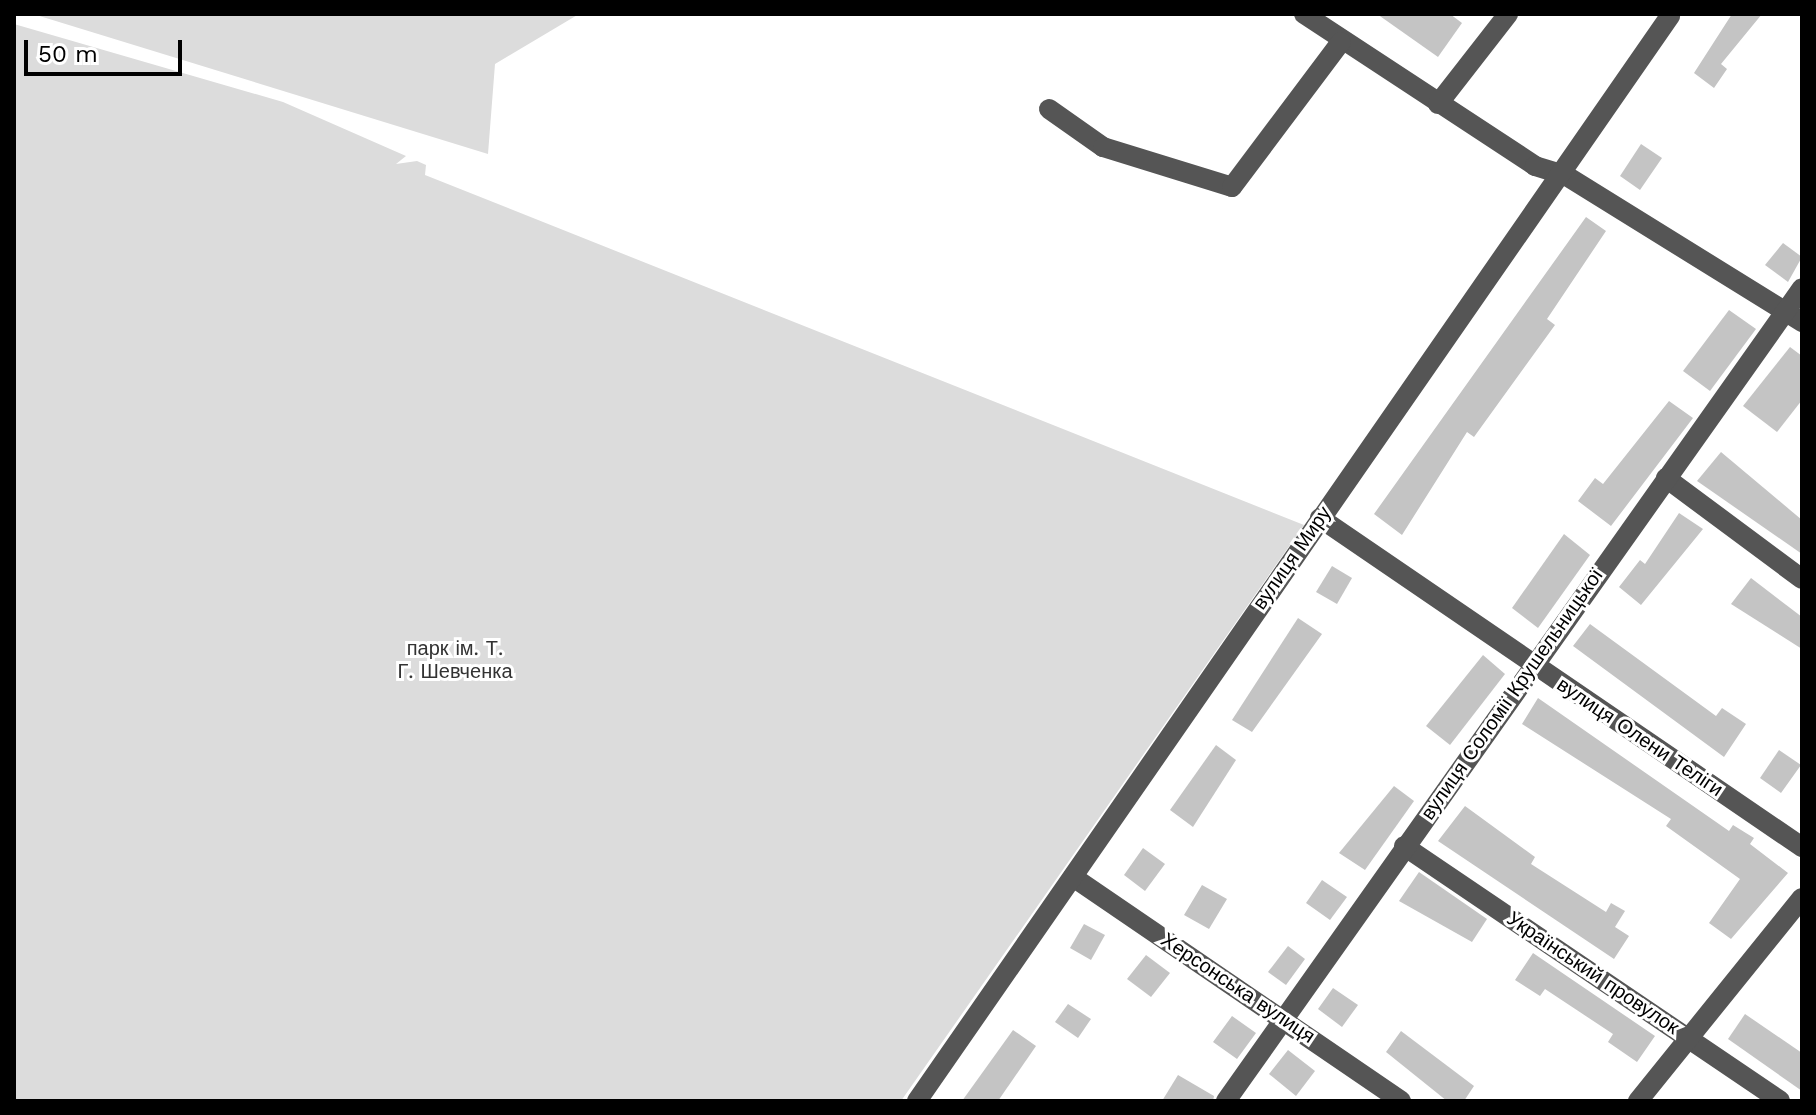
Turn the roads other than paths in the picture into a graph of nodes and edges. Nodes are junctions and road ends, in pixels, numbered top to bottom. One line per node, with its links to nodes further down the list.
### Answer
1 (1304, 14): 4 (street)
2 (1508, 14): 5 (street)
3 (1670, 16): 7 (street, вулиця Миру)
4 (1341, 42): 5 (street); 6 (street)
5 (1438, 104): 7 (street)
6 (1049, 109)
7 (1565, 175): 9 (street); 11 (street, вулиця Миру)
8 (1802, 288): 9 (street, вулиця Соломії Крушельницької)
9 (1794, 316): 10 (street, вулиця Соломії Крушельницької)
10 (1666, 478): 12 (street); 13 (street, вулиця Соломії Крушельницької)
11 (1320, 518): 13 (street, вулиця Олени Теліги); 16 (street, вулиця Миру)
12 (1802, 579)
13 (1533, 663): 14 (street, вулиця Соломії Крушельницької); 15 (street, вулиця Олени Теліги)
14 (1404, 846): 18 (street, вулиця Соломії Крушельницької); 19 (street, Український провулок)
15 (1802, 847)
16 (1073, 877): 18 (street, Херсонська вулиця); 20 (street, вулиця Миру)
17 (1802, 898): 19 (street)
18 (1283, 1018): 21 (street, вулиця Соломії Крушельницької); 22 (street, Херсонська вулиця)
19 (1690, 1038): 23 (street); 24 (street, Український провулок)
20 (917, 1101)
21 (1226, 1101)
22 (1401, 1101)
23 (1638, 1101)
24 (1780, 1101)

